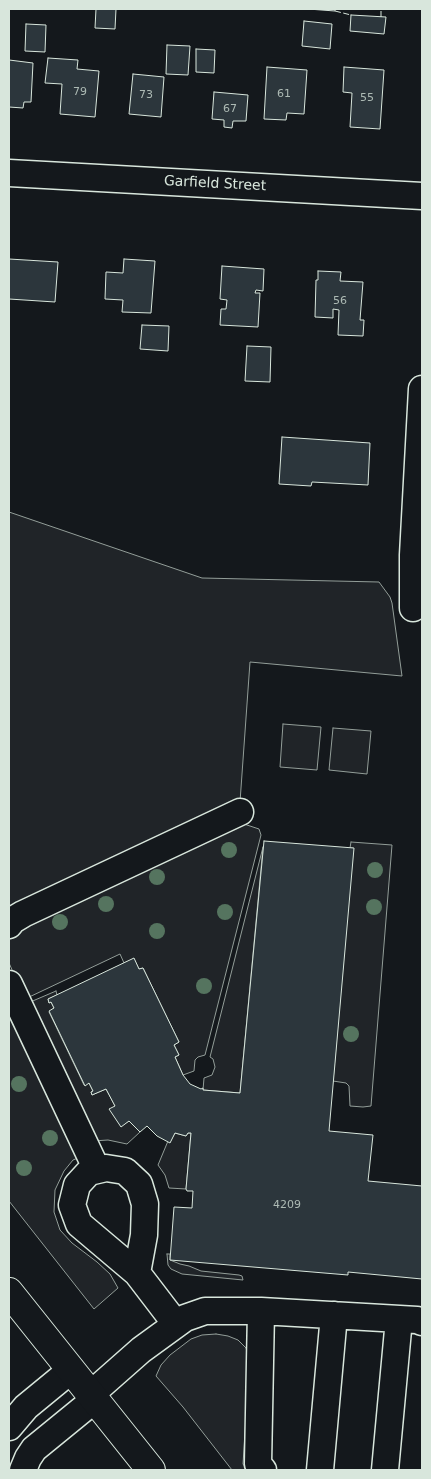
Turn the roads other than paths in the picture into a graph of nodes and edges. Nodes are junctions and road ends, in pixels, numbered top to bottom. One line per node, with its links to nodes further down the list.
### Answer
1 (9, 173): 2 (street, Garfield Street)
2 (422, 196)
3 (422, 389): 4 (street)
4 (418, 556): 5 (street)
5 (413, 608)
6 (240, 812): 7 (street)
7 (9, 925)
8 (9, 984): 9 (street)
9 (97, 1170): 10 (street); 10 (street)
10 (137, 1273): 15 (street)
11 (9, 1292): 16 (main road)
12 (260, 1311): 13 (street); 15 (street); 21 (street)
13 (334, 1315): 14 (street); 22 (street)
14 (410, 1321): 23 (street)
15 (176, 1324): 17 (street)
16 (71, 1370): 17 (main road); 18 (street)
17 (92, 1397): 19 (street); 20 (main road)
18 (9, 1427)
19 (23, 1470)
20 (151, 1470)
21 (263, 1470)
22 (320, 1470)
23 (385, 1470)

